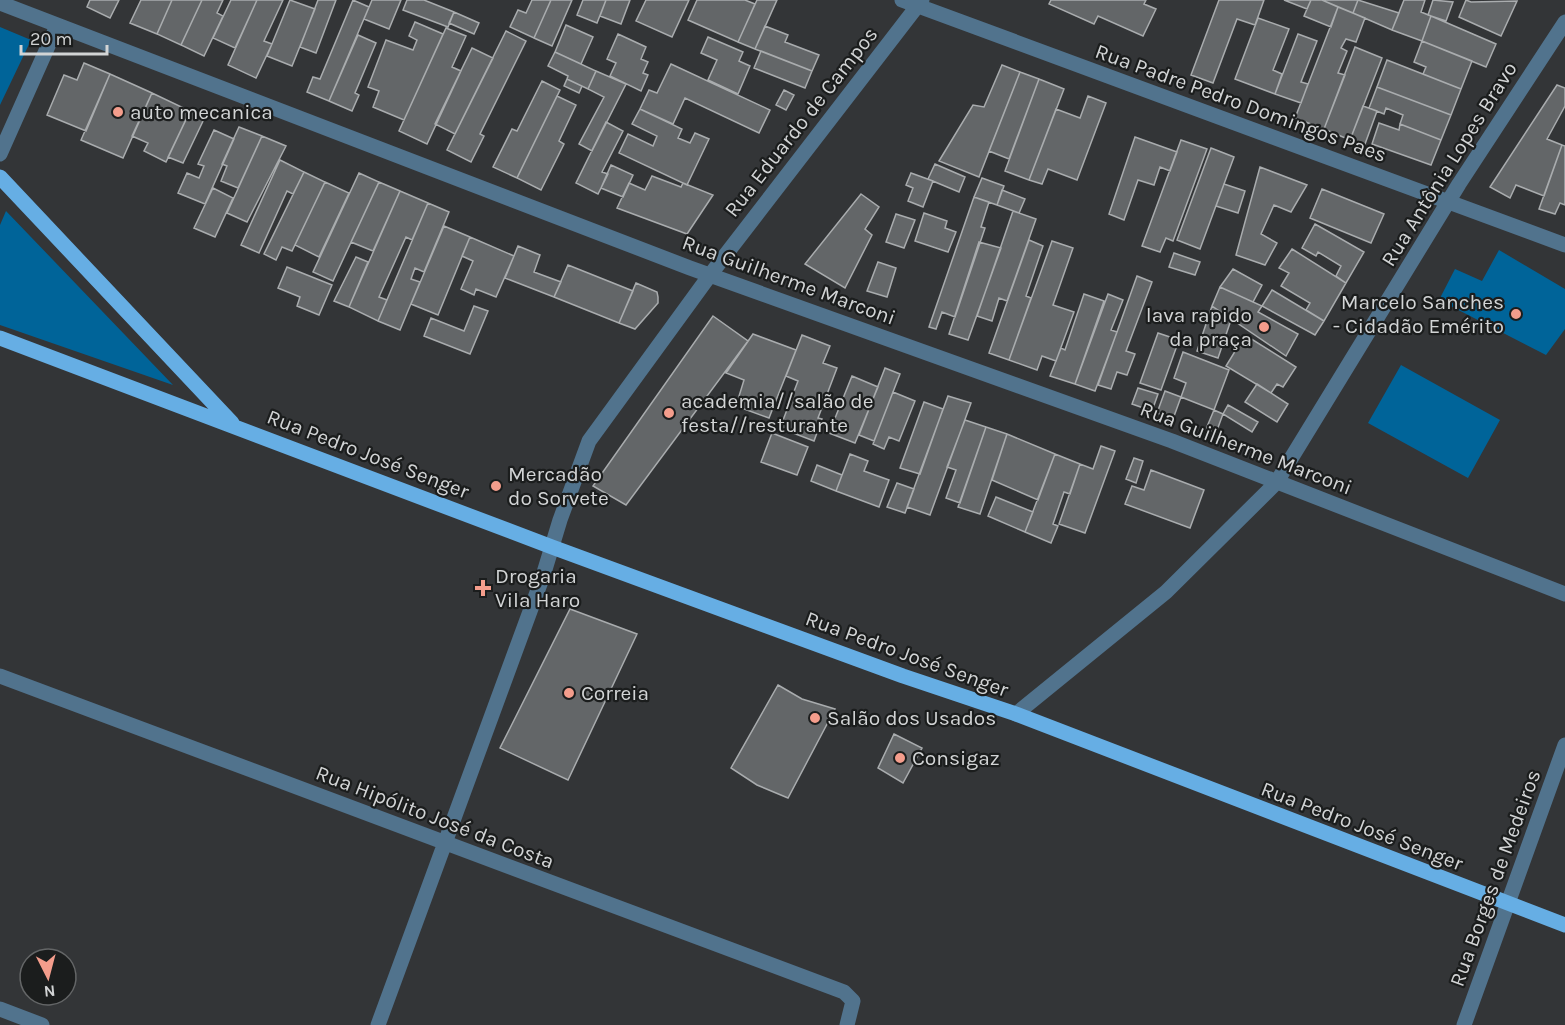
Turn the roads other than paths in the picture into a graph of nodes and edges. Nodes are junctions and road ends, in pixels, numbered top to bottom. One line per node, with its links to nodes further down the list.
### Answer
1 (902, 0): 3 (street, Rua Padre Pedro Domingos Paes)
2 (0, 3): 5 (street, Rua Guilherme Marconi)
3 (920, 3): 8 (street, Rua Padre Pedro Domingos Paes); 10 (street, Rua Eduardo de Campos)
4 (1565, 22): 8 (street, Rua Antônia Lopes Bravo)
5 (57, 26): 6 (street); 10 (street, Rua Guilherme Marconi)
6 (0, 154)
7 (0, 177): 12 (main road, Rua Pedro José Senger)
8 (1448, 202): 9 (street, Rua Padre Pedro Domingos Paes); 13 (street, Rua Antônia Lopes Bravo)
9 (1565, 245)
10 (710, 275): 13 (street, Rua Guilherme Marconi); 14 (street, Rua Eduardo de Campos)
11 (0, 338): 12 (main road, Rua Pedro José Senger)
12 (234, 425): 14 (main road, Rua Pedro José Senger)
13 (1276, 483): 15 (street, Rua Guilherme Marconi); 17 (street, Rua Antônia Lopes Bravo)
14 (552, 547): 17 (main road, Rua Pedro José Senger); 19 (street, Rua Eduardo de Campos)
15 (1565, 594)
16 (0, 676): 19 (street, Rua Hipólito José da Costa)
17 (1016, 714): 20 (main road, Rua Pedro José Senger)
18 (1565, 745): 20 (street, Rua Borges de Medeiros)
19 (446, 844): 24 (street, Rua Eduardo de Campos); 25 (street, Rua Hipólito José da Costa)
20 (1509, 905): 21 (main road, Rua Pedro José Senger); 26 (street, Rua Borges de Medeiros)
21 (1565, 925)
22 (0, 1009): 23 (street)
23 (42, 1025)
24 (378, 1025)
25 (847, 1025)
26 (1464, 1025)

